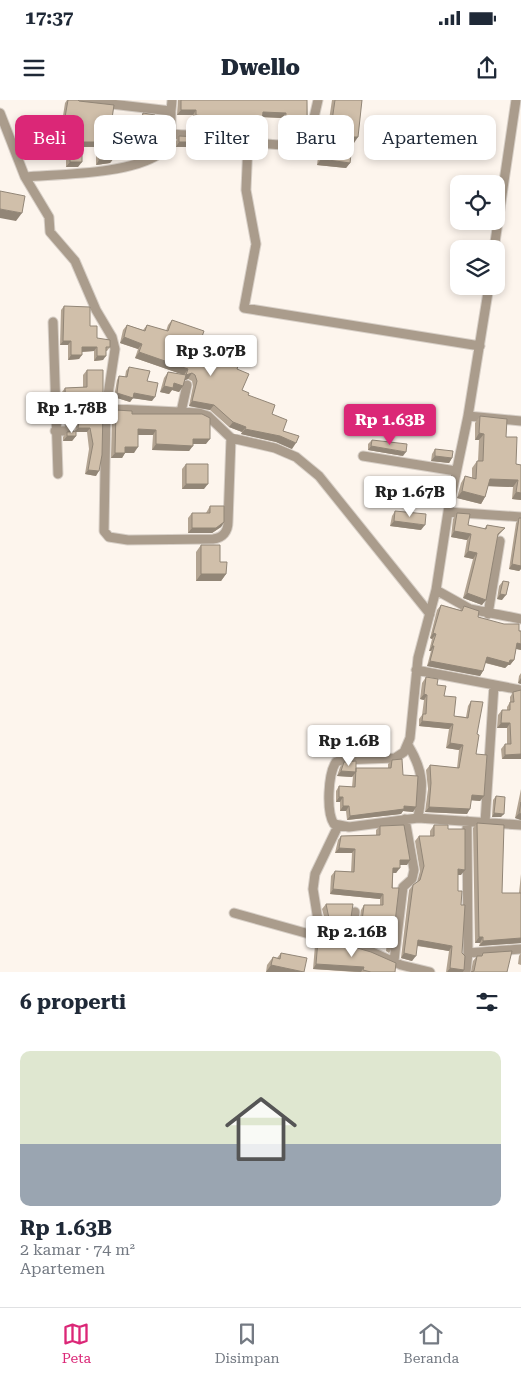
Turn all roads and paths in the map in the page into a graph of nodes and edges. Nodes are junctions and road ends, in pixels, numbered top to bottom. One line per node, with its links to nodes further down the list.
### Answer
1 (77, 100): 5 (street)
2 (172, 100): 6 (street)
3 (318, 100): 9 (street)
4 (516, 100): 13 (street)
5 (93, 101): 6 (street)
6 (171, 111): 8 (street)
7 (0, 113): 12 (street)
8 (171, 115)
9 (268, 144)
10 (145, 160): 12 (street)
11 (247, 160): 16 (street)
12 (25, 177): 18 (street)
13 (495, 240)
14 (488, 295): 16 (street)
15 (53, 322): 22 (street)
16 (480, 346): 20 (street)
17 (187, 386): 19 (street)
18 (106, 408): 19 (street); 22 (street); 23 (street)
19 (181, 412): 23 (street)
20 (468, 416): 21 (street); 25 (street)
21 (521, 421)
22 (55, 431): 26 (street)
23 (231, 438): 31 (street)
24 (363, 456): 25 (street)
25 (456, 471): 27 (street)
26 (58, 474)
27 (448, 512): 28 (street); 30 (street)
28 (521, 517)
29 (500, 541): 32 (street)
30 (436, 591): 31 (street); 32 (street)
31 (431, 610): 34 (street)
32 (488, 614): 33 (street)
33 (521, 619)
34 (416, 670): 35 (street); 37 (street)
35 (494, 685): 36 (street); 41 (street)
36 (521, 690)
37 (408, 745): 38 (street); 43 (street)
38 (418, 818): 39 (street); 40 (street)
39 (405, 819): 43 (street); 50 (street)
40 (467, 821): 41 (street); 49 (street)
41 (485, 823): 42 (street)
42 (521, 825)
43 (338, 826): 46 (street)
44 (355, 912): 47 (street)
45 (234, 913): 46 (street)
46 (321, 939): 47 (street)
47 (350, 946): 50 (street)
48 (521, 948): 49 (street)
49 (468, 953): 52 (street)
50 (394, 961): 51 (street)
51 (430, 972)
52 (466, 972)

